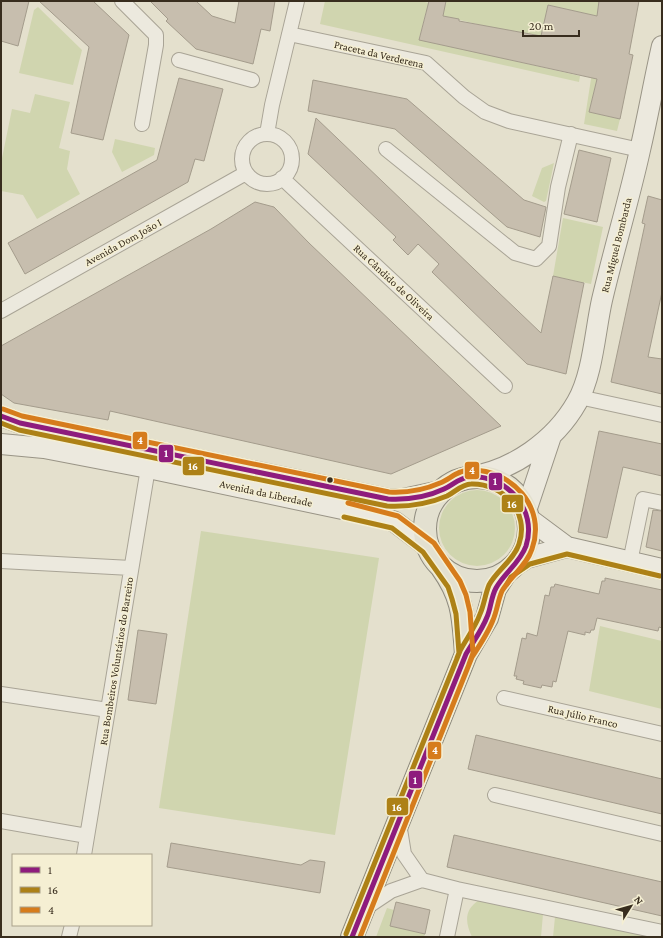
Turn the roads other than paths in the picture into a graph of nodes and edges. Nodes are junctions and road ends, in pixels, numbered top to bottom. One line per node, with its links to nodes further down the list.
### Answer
1 (122, 1): 8 (street)
2 (297, 1): 3 (street)
3 (289, 34): 9 (street); 10 (street, Praceta da Verderena)
4 (662, 46): 6 (main road, Rua Miguel Bombarda)
5 (179, 60): 7 (street)
6 (660, 66): 12 (main road, Rua Miguel Bombarda)
7 (252, 80)
8 (142, 124)
9 (267, 134): 13 (street); 14 (street)
10 (570, 134): 11 (street); 12 (street, Praceta da Verderena)
11 (386, 149)
12 (640, 150): 17 (main road, Rua Miguel Bombarda)
13 (246, 173): 14 (street); 15 (street, Avenida Dom João I)
14 (282, 178): 16 (street, Rua Cândido de Oliveira)
15 (1, 311)
16 (505, 386)
17 (579, 398): 18 (street); 20 (main road, Rua Miguel Bombarda)
18 (662, 415)
19 (1, 416): 24 (main road, Avenida da Liberdade)
20 (551, 436): 23 (main road, Rua Miguel Bombarda); 26 (main road, Rua Miguel Bombarda)
21 (1, 444): 22 (main road, Avenida da Liberdade)
22 (148, 468): 28 (main road, Avenida da Liberdade); 31 (street, Rua Bombeiros Voluntários do Barreiro)
23 (468, 477): 24 (main road); 26 (main road)
24 (440, 491): 28 (main road)
25 (662, 503): 30 (street)
26 (527, 514): 27 (main road); 32 (main road)
27 (566, 547): 30 (main road); 32 (main road)
28 (433, 554): 32 (main road); 34 (main road)
29 (1, 561): 31 (street)
30 (630, 562): 33 (main road)
31 (131, 568): 37 (street, Rua Bombeiros Voluntários do Barreiro)
32 (508, 570): 34 (main road)
33 (662, 570)
34 (466, 654): 40 (main road)
35 (1, 694): 37 (street)
36 (504, 698): 38 (street, Rua Júlio Franco)
37 (108, 710): 43 (street, Rua Bombeiros Voluntários do Barreiro)
38 (662, 734)
39 (495, 795): 42 (street)
40 (399, 820): 45 (street); 47 (main road)
41 (1, 821): 43 (street)
42 (662, 834)
43 (87, 836): 44 (street, Rua Bombeiros Voluntários do Barreiro)
44 (84, 854)
45 (422, 880): 46 (street); 47 (street)
46 (457, 889): 49 (street); 52 (street)
47 (362, 910): 51 (main road)
48 (72, 926): 50 (street)
49 (662, 932)
50 (70, 937)
51 (352, 937)
52 (447, 937)

